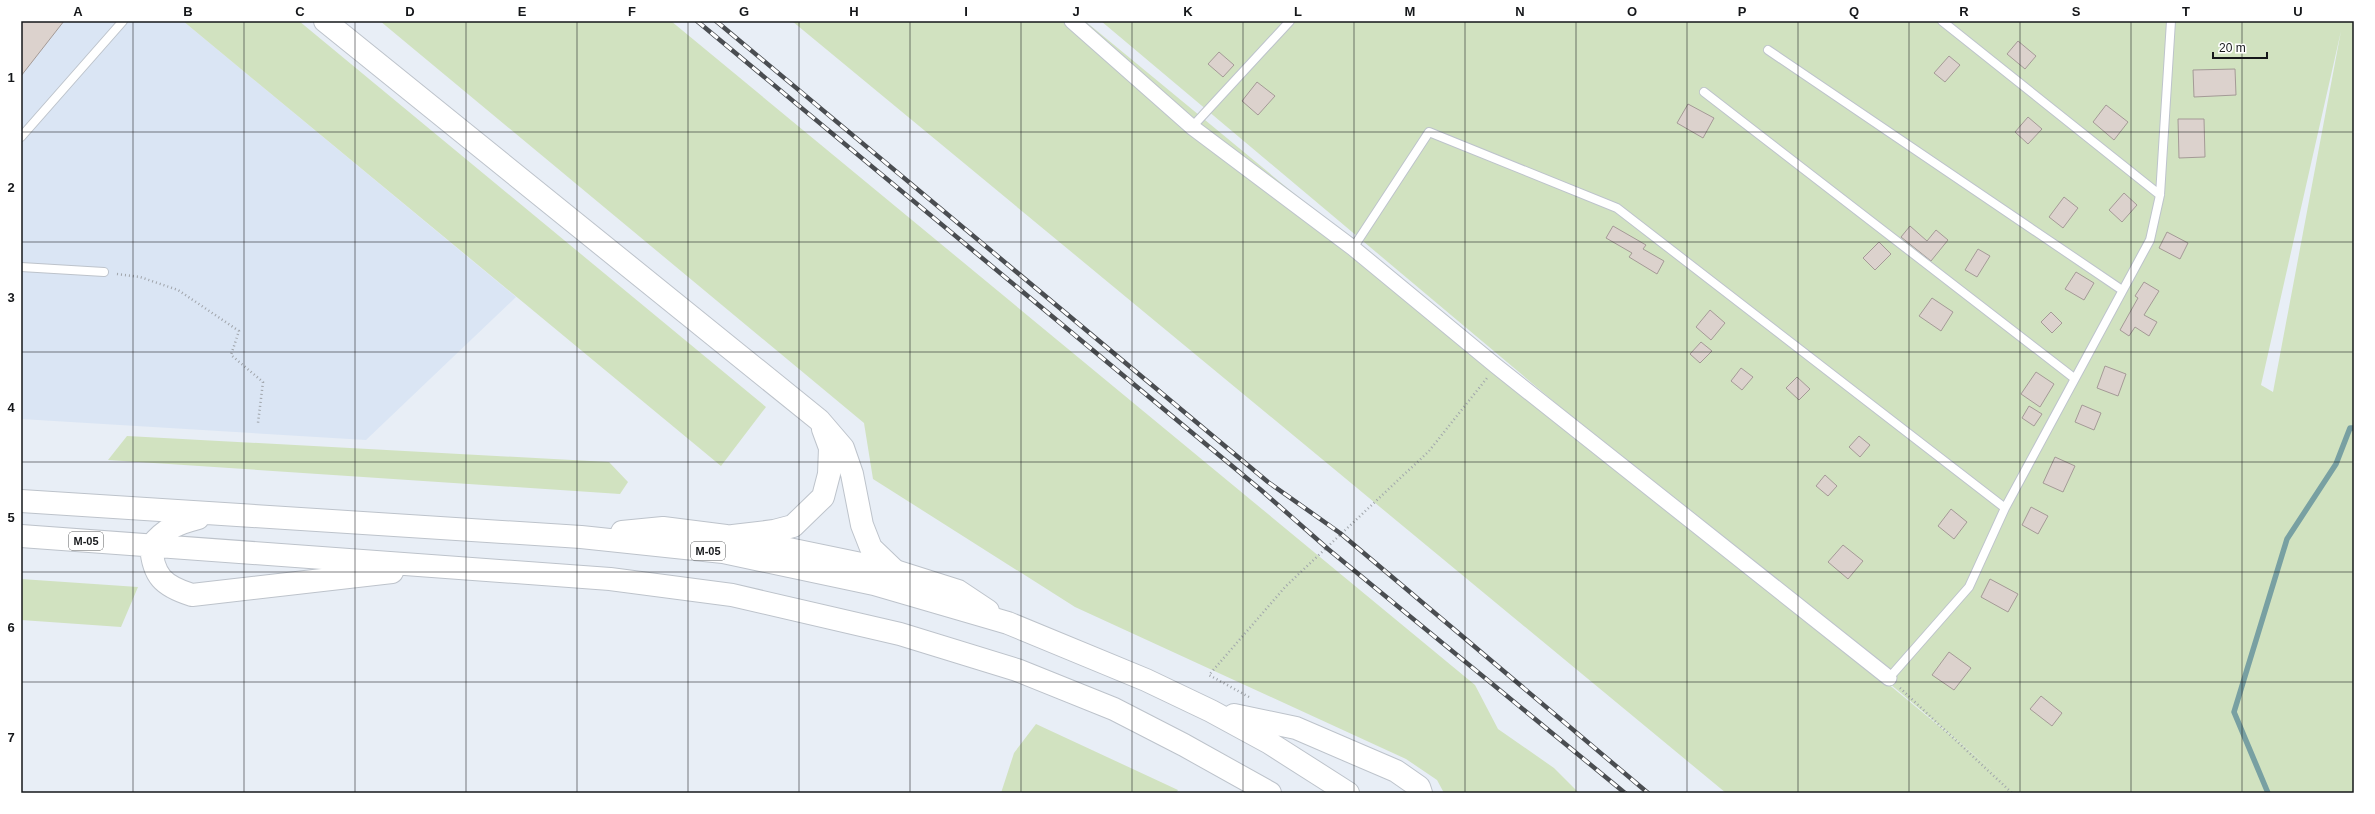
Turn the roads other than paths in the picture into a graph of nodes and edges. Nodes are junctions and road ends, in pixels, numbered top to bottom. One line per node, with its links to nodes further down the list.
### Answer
1 (123, 21): 10 (lane)
2 (324, 21): 17 (main road)
3 (1072, 21): 9 (street)
4 (1290, 21): 9 (lane)
5 (1942, 21): 11 (lane)
6 (2171, 21): 11 (lane)
7 (1768, 50): 15 (lane)
8 (1704, 92): 16 (lane)
9 (1192, 127): 12 (street)
10 (21, 137)
11 (2160, 195): 15 (lane)
12 (1354, 248): 21 (lane); 30 (street)
13 (21, 267): 14 (lane)
14 (104, 272)
15 (2122, 290): 16 (lane)
16 (2074, 378): 21 (lane)
17 (819, 420): 24 (main road); 28 (main road)
18 (21, 495): 20 (lane)
19 (21, 501): 20 (main road, М-05)
20 (84, 507): 22 (main road, М-05)
21 (2005, 508): 30 (lane)
22 (213, 514): 25 (main road, М-05); 26 (main road)
23 (21, 536): 26 (main road, М-05)
24 (726, 536): 25 (main road); 28 (main road)
25 (581, 537): 29 (main road, М-05)
26 (151, 546): 27 (main road, М-05); 27 (main road)
27 (441, 566): 32 (main road, М-05)
28 (894, 571): 29 (main road)
29 (1008, 623): 31 (main road, М-05)
30 (1890, 678)
31 (1211, 711): 33 (main road, М-05); 34 (main road)
32 (1270, 793)
33 (1348, 793)
34 (1421, 793)

